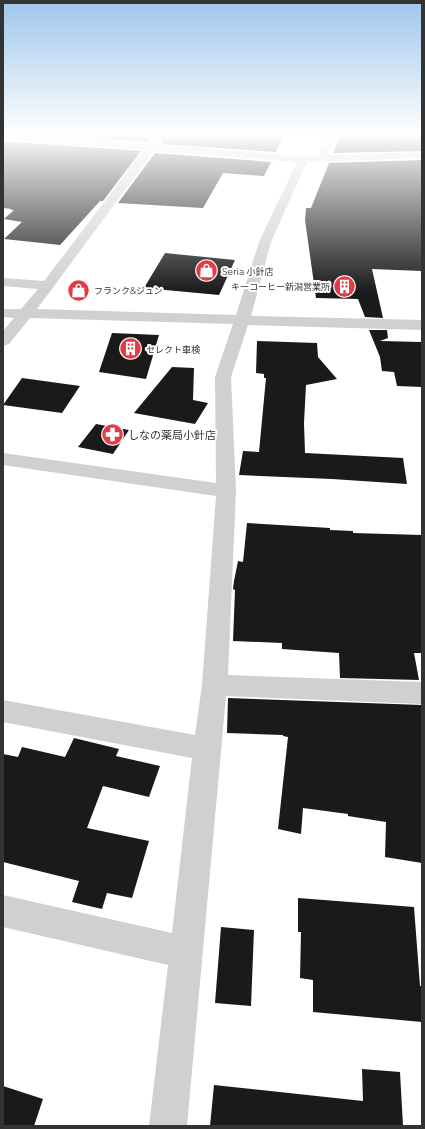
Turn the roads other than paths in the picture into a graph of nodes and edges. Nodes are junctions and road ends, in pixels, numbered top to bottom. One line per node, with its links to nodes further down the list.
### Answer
1 (122, 187): 4 (street)
2 (290, 187): 7 (street)
3 (3, 282): 4 (street)
4 (48, 286): 6 (street)
5 (3, 313): 6 (street)
6 (26, 314): 7 (street); 9 (street)
7 (242, 319): 8 (street); 11 (street)
8 (422, 325)
9 (3, 341)
10 (3, 459): 11 (street)
11 (226, 492): 12 (street)
12 (215, 685): 13 (street); 15 (street)
13 (422, 693)
14 (3, 711): 15 (street)
15 (206, 749): 17 (street)
16 (3, 911): 17 (street)
17 (186, 952): 18 (street)
18 (168, 1126)

